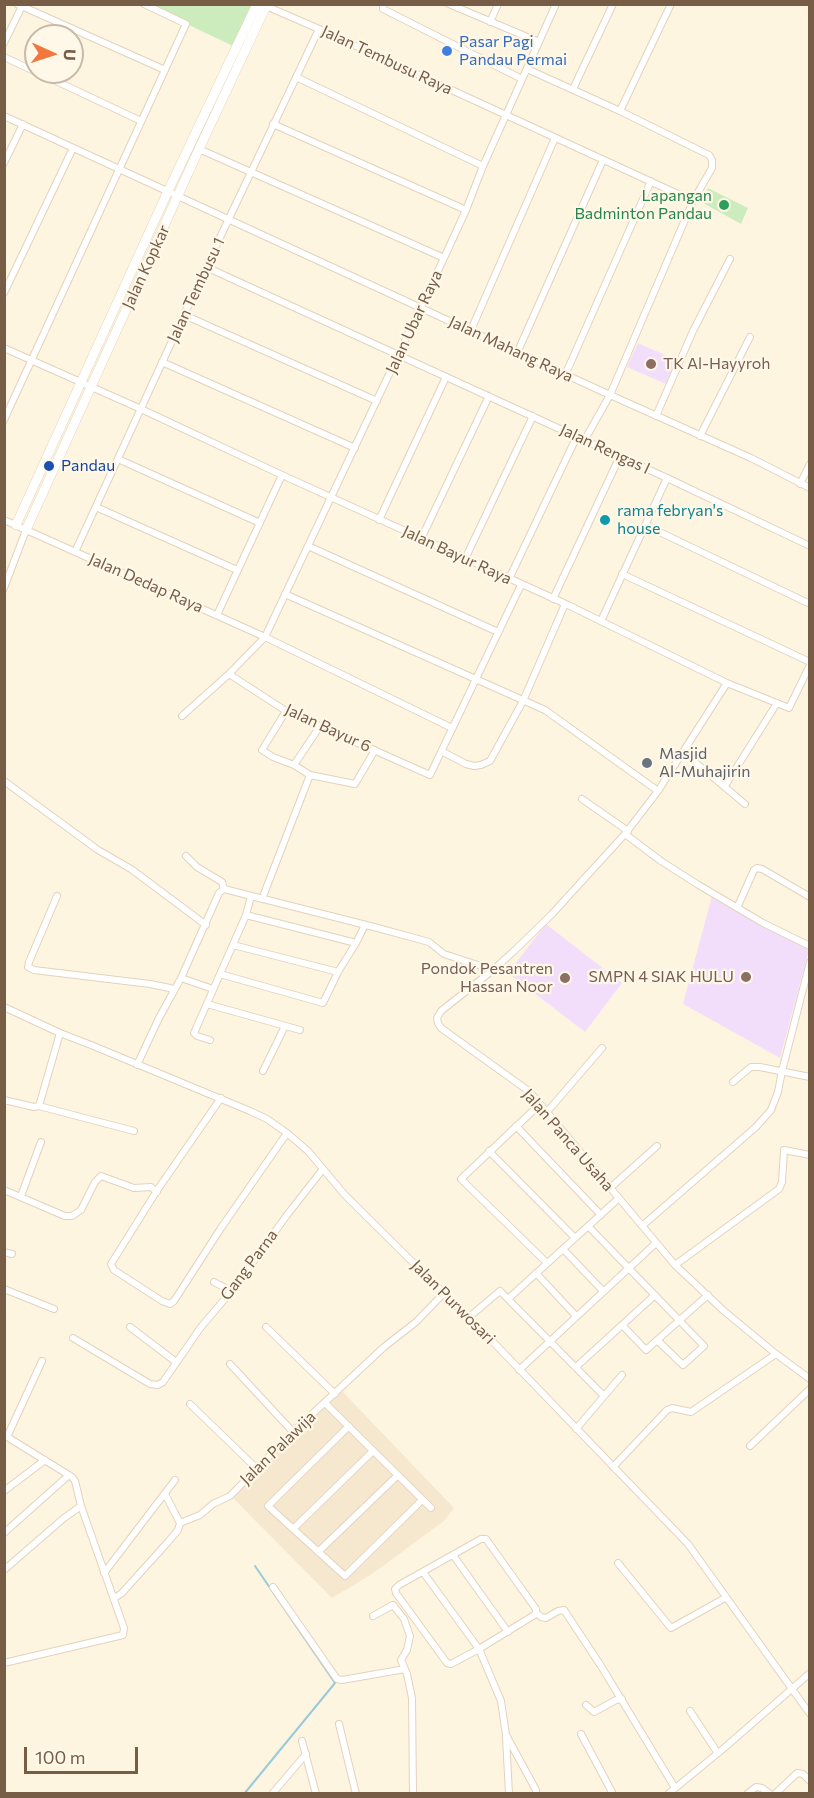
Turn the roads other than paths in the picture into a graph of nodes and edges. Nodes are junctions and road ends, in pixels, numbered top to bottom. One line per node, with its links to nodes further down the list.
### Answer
1 (144, 4): 17 (street)
2 (382, 4): 19 (street)
3 (448, 4): 10 (street)
4 (498, 4): 10 (street)
5 (556, 4): 12 (street, Jalan Ubar Raya)
6 (613, 4): 21 (street)
7 (671, 4): 22 (street)
8 (20, 5): 13 (street); 17 (street)
9 (263, 5): 11 (street, Jalan Tembusu Raya); 30 (street, Jalan Kopkar); 37 (street, Jalan Kopkar)
10 (490, 22): 12 (street)
11 (319, 29): 18 (street, Jalan Tembusu 1); 24 (street, Jalan Tembusu Raya)
12 (539, 42): 16 (street, Jalan Ubar Raya)
13 (4, 43)
14 (4, 57): 15 (street)
15 (24, 66)
16 (527, 69): 19 (street, Jalan Ubar Raya); 21 (street)
17 (165, 70): 25 (street)
18 (296, 77): 27 (street, Jalan Tembusu 1); 33 (street)
19 (522, 80): 24 (street, Jalan Ubar Raya)
20 (62, 84): 25 (street)
21 (573, 89): 22 (street)
22 (620, 111): 39 (street)
23 (4, 116): 26 (street, Jalan Mahang Raya)
24 (506, 117): 28 (street, Jalan Tembusu Raya); 33 (street, Jalan Ubar Raya)
25 (141, 121): 34 (street)
26 (23, 124): 29 (street, Jalan Mahang Raya); 32 (street)
27 (273, 124): 35 (street, Jalan Tembusu 1); 40 (street)
28 (555, 138): 31 (street, Jalan Tembusu Raya); 48 (street)
29 (73, 148): 34 (street, Jalan Mahang Raya); 45 (street)
30 (199, 149): 35 (street); 38 (street, Jalan Kopkar)
31 (603, 160): 36 (street, Jalan Tembusu Raya); 51 (street)
32 (4, 163)
33 (483, 166): 40 (street, Jalan Ubar Raya)
34 (121, 168): 37 (street, Jalan Mahang Raya); 53 (street)
35 (250, 172): 41 (street, Jalan Tembusu 1); 42 (street)
36 (651, 181): 39 (street, Jalan Tembusu Raya); 55 (street)
37 (168, 191): 38 (street, Jalan Mahang Raya); 57 (street, Jalan Kopkar)
38 (178, 196): 41 (street, Jalan Mahang Raya); 58 (street, Jalan Kopkar)
39 (693, 201): 59 (street)
40 (466, 210): 42 (street, Jalan Ubar Raya)
41 (229, 219): 44 (street, Jalan Tembusu 1); 46 (street, Jalan Mahang Raya)
42 (444, 258): 46 (street, Jalan Ubar Raya)
43 (730, 259): 64 (street)
44 (206, 267): 47 (street, Jalan Tembusu 1); 52 (street, Jalan Rengas I)
45 (4, 293)
46 (421, 308): 48 (street, Jalan Mahang Raya); 52 (street, Jalan Ubar Raya)
47 (184, 315): 54 (street, Jalan Tembusu 1); 61 (street)
48 (471, 330): 51 (street, Jalan Mahang Raya)
49 (750, 337): 67 (street)
50 (4, 348): 53 (street, Jalan Bayur Raya)
51 (518, 351): 55 (street, Jalan Mahang Raya)
52 (399, 355): 56 (street, Jalan Rengas I); 61 (street, Jalan Ubar Raya)
53 (32, 361): 57 (street, Jalan Bayur Raya); 65 (street)
54 (162, 362): 62 (street, Jalan Tembusu 1); 69 (street)
55 (566, 374): 59 (street, Jalan Mahang Raya)
56 (446, 377): 60 (street, Jalan Rengas I); 81 (street)
57 (81, 382): 58 (street, Jalan Bayur Raya); 79 (street, Jalan Kopkar)
58 (90, 387): 62 (street, Jalan Bayur Raya); 80 (street, Jalan Kopkar)
59 (610, 395): 64 (street, Jalan Mahang Raya); 68 (street)
60 (489, 396): 63 (street, Jalan Rengas I); 87 (street)
61 (377, 401): 69 (street, Jalan Ubar Raya)
62 (141, 409): 71 (street, Jalan Tembusu 1); 73 (street, Jalan Bayur Raya)
63 (533, 416): 66 (street, Jalan Rengas I); 91 (street)
64 (656, 416): 67 (street, Jalan Mahang Raya)
65 (4, 420)
66 (577, 436): 68 (street, Jalan Rengas I); 94 (street)
67 (700, 436): 75 (street, Jalan Mahang Raya)
68 (584, 441): 70 (street, Jalan Rengas I)
69 (355, 448): 77 (street, Jalan Ubar Raya)
70 (620, 456): 74 (street, Jalan Rengas I); 98 (street)
71 (118, 459): 78 (street, Jalan Tembusu 1); 83 (street)
72 (810, 464): 75 (street)
73 (282, 475): 77 (street, Jalan Bayur Raya); 83 (street)
74 (667, 478): 85 (street); 89 (street, Jalan Rengas I)
75 (800, 484): 76 (street, Jalan Mahang Raya)
76 (810, 488)
77 (331, 498): 81 (street, Jalan Bayur Raya); 88 (street, Jalan Ubar Raya)
78 (96, 507): 90 (street, Jalan Tembusu 1); 92 (street)
79 (22, 510): 80 (street); 84 (street, Jalan Kopkar)
80 (34, 514): 86 (street, Jalan Kopkar)
81 (379, 519): 87 (street, Jalan Bayur Raya)
82 (4, 520): 84 (street, Jalan Dedap Raya)
83 (260, 523): 92 (street)
84 (16, 525): 86 (street, Jalan Dedap Raya)
85 (645, 525): 93 (street); 100 (street)
86 (26, 530): 90 (street, Jalan Dedap Raya); 96 (street)
87 (421, 539): 91 (street, Jalan Bayur Raya)
88 (308, 546): 97 (street, Jalan Ubar Raya); 103 (street)
89 (810, 546)
90 (75, 552): 101 (street, Jalan Dedap Raya)
91 (465, 559): 94 (street, Jalan Bayur Raya)
92 (237, 570): 101 (street)
93 (622, 574): 102 (street); 105 (street)
94 (509, 579): 95 (street, Jalan Bayur Raya)
95 (521, 585): 98 (street, Jalan Bayur Raya); 103 (street)
96 (4, 588)
97 (285, 594): 104 (street, Jalan Ubar Raya); 107 (street)
98 (553, 599): 99 (street, Jalan Bayur Raya)
99 (565, 604): 102 (street, Jalan Bayur Raya); 109 (street)
100 (810, 604)
101 (217, 615): 104 (street, Jalan Dedap Raya)
102 (601, 621): 108 (street, Jalan Bayur Raya)
103 (498, 632): 107 (street)
104 (265, 637): 106 (street, Jalan Ubar Raya); 114 (street, Jalan Dedap Raya)
105 (810, 663): 110 (street)
106 (229, 674): 111 (street, Jalan Bayur 6); 112 (street, Jalan Ubar Raya)
107 (476, 680): 109 (street); 114 (street)
108 (727, 683): 110 (street, Jalan Bayur Raya); 117 (street, Jalan Panca Usaha)
109 (523, 701): 116 (street); 122 (street)
110 (777, 703): 121 (street)
111 (286, 711): 113 (street, Jalan Bayur 6); 118 (street)
112 (182, 716)
113 (320, 726): 115 (street, Jalan Bayur 6); 118 (street)
114 (452, 728): 116 (street)
115 (375, 750): 116 (street, Jalan Bayur 6); 119 (street)
116 (443, 752)
117 (683, 752): 121 (street); 122 (street, Jalan Panca Usaha)
118 (294, 765): 119 (street)
119 (310, 775): 131 (street)
120 (4, 781): 134 (street)
121 (725, 786): 124 (street)
122 (658, 792): 125 (street, Jalan Panca Usaha)
123 (582, 800): 125 (street)
124 (745, 804)
125 (626, 832): 132 (street); 140 (street, Jalan Panca Usaha)
126 (186, 856): 127 (street)
127 (224, 890): 129 (street); 134 (street)
128 (57, 896): 145 (street)
129 (251, 896): 131 (street); 133 (street)
130 (810, 897): 132 (street)
131 (262, 899): 135 (street)
132 (737, 908): 138 (street)
133 (246, 915): 136 (street); 137 (street)
134 (206, 925): 143 (street)
135 (365, 925): 136 (street); 140 (street)
136 (356, 943): 141 (street)
137 (233, 945): 141 (street); 142 (street)
138 (810, 946)
139 (810, 962): 155 (street)
140 (494, 970): 160 (street, Jalan Panca Usaha)
141 (338, 972): 142 (street)
142 (220, 974): 144 (street)
143 (182, 978): 144 (street); 145 (street)
144 (213, 989): 146 (street)
145 (174, 992): 153 (street)
146 (207, 1004): 148 (street); 151 (street)
147 (4, 1007): 150 (street, Jalan Purwosari)
148 (285, 1026): 149 (street); 154 (street)
149 (300, 1030)
150 (60, 1033): 153 (street, Jalan Purwosari); 161 (street)
151 (210, 1040)
152 (602, 1048): 162 (street)
153 (137, 1065): 158 (street, Jalan Purwosari)
154 (263, 1071)
155 (782, 1071): 156 (street); 157 (street); 178 (street)
156 (810, 1077)
157 (733, 1082)
158 (221, 1098): 165 (street, Jalan Purwosari); 173 (street)
159 (4, 1100): 161 (street)
160 (540, 1104): 162 (street, Jalan Panca Usaha); 163 (street)
161 (39, 1106): 164 (street)
162 (548, 1112): 171 (street, Jalan Panca Usaha)
163 (516, 1126): 168 (street); 176 (street)
164 (134, 1131)
165 (287, 1133): 170 (street, Jalan Purwosari); 173 (street)
166 (41, 1142): 174 (street)
167 (657, 1146): 171 (street)
168 (489, 1151): 179 (street); 184 (street)
169 (810, 1155): 185 (street)
170 (323, 1169): 190 (street, Gang Parna); 192 (street, Jalan Purwosari)
171 (610, 1188): 175 (street, Jalan Panca Usaha)
172 (4, 1190): 174 (street)
173 (157, 1192): 174 (street)
174 (21, 1196)
175 (619, 1198): 176 (street); 178 (street, Jalan Panca Usaha)
176 (601, 1215): 177 (street)
177 (588, 1226): 179 (street); 186 (street)
178 (642, 1226): 180 (street, Jalan Panca Usaha)
179 (575, 1238): 181 (street)
180 (656, 1243): 185 (street, Jalan Panca Usaha); 186 (street)
181 (563, 1249): 184 (street); 191 (street)
182 (4, 1252): 183 (street)
183 (12, 1254)
184 (547, 1263): 187 (street)
185 (675, 1264): 194 (street, Jalan Panca Usaha)
186 (628, 1268): 191 (street); 193 (street)
187 (536, 1274): 195 (street); 197 (street)
188 (214, 1282): 190 (street)
189 (4, 1289): 196 (street)
190 (231, 1291): 208 (street, Gang Parna)
191 (603, 1291): 197 (street)
192 (444, 1293): 198 (street, Jalan Purwosari); 215 (street, Jalan Palawija)
193 (655, 1295): 199 (street); 200 (street)
194 (708, 1295): 199 (street); 206 (street, Jalan Panca Usaha)
195 (508, 1299): 198 (street); 204 (street)
196 (54, 1309)
197 (576, 1316): 204 (street)
198 (468, 1317): 211 (street, Jalan Purwosari)
199 (680, 1320): 205 (street); 205 (street)
200 (623, 1326): 205 (street); 210 (street)
201 (130, 1327): 208 (street)
202 (266, 1327): 215 (street)
203 (73, 1338): 208 (street, Gang Parna)
204 (549, 1340): 210 (street); 211 (street)
205 (657, 1340)
206 (776, 1354): 213 (street, Jalan Panca Usaha); 226 (street)
207 (42, 1361): 222 (street)
208 (176, 1362)
209 (230, 1364): 221 (street)
210 (576, 1367): 216 (street)
211 (519, 1370): 220 (street, Jalan Purwosari)
212 (622, 1375): 216 (street)
213 (810, 1379)
214 (810, 1389): 223 (street)
215 (335, 1394): 217 (street, Jalan Palawija)
216 (604, 1396): 220 (street)
217 (325, 1403): 219 (street); 221 (street, Jalan Palawija)
218 (190, 1404): 227 (street)
219 (349, 1426): 224 (street); 237 (street)
220 (576, 1430): 226 (street, Jalan Purwosari)
221 (293, 1432): 227 (street, Jalan Palawija)
222 (6, 1436): 225 (street)
223 (750, 1446)
224 (374, 1451): 229 (street); 237 (street)
225 (45, 1460): 228 (street); 231 (street)
226 (613, 1467): 246 (street, Jalan Purwosari)
227 (256, 1468): 236 (street, Jalan Palawija)
228 (69, 1475): 234 (street); 238 (street)
229 (398, 1475): 233 (street); 239 (street)
230 (175, 1480): 232 (street)
231 (4, 1491)
232 (165, 1494): 236 (street); 244 (street)
233 (422, 1500): 235 (street); 239 (street)
234 (81, 1506): 242 (street); 244 (street)
235 (431, 1508)
236 (180, 1523): 247 (street, Jalan Palawija)
237 (293, 1529): 239 (street)
238 (4, 1533)
239 (318, 1552)
240 (453, 1555): 243 (street); 248 (street); 250 (street)
241 (618, 1563): 246 (street)
242 (4, 1570)
243 (423, 1572): 251 (street); 251 (street)
244 (104, 1573): 247 (street)
245 (273, 1587): 253 (street)
246 (725, 1598): 255 (street, Jalan Purwosari)
247 (114, 1599): 252 (street)
248 (536, 1612): 250 (street); 256 (street)
249 (372, 1616): 253 (street)
250 (508, 1632): 251 (street)
251 (479, 1649): 262 (street)
252 (4, 1663)
253 (405, 1670): 271 (street)
254 (810, 1673): 255 (street)
255 (791, 1689): 259 (street, Jalan Purwosari); 264 (street)
256 (622, 1699): 257 (street); 267 (street)
257 (586, 1704)
258 (690, 1711): 264 (street)
259 (810, 1714)
260 (339, 1724): 270 (street)
261 (580, 1734): 274 (street)
262 (506, 1735): 272 (street); 273 (street)
263 (302, 1740): 265 (street)
264 (717, 1752): 267 (street)
265 (306, 1754): 268 (street); 269 (street)
266 (810, 1781): 278 (street)
267 (675, 1788): 275 (street)
268 (272, 1794)
269 (316, 1794)
270 (356, 1794)
271 (413, 1794)
272 (509, 1794)
273 (536, 1794)
274 (613, 1794)
275 (668, 1794)
276 (747, 1794): 277 (street)
277 (770, 1794)
278 (775, 1794)

